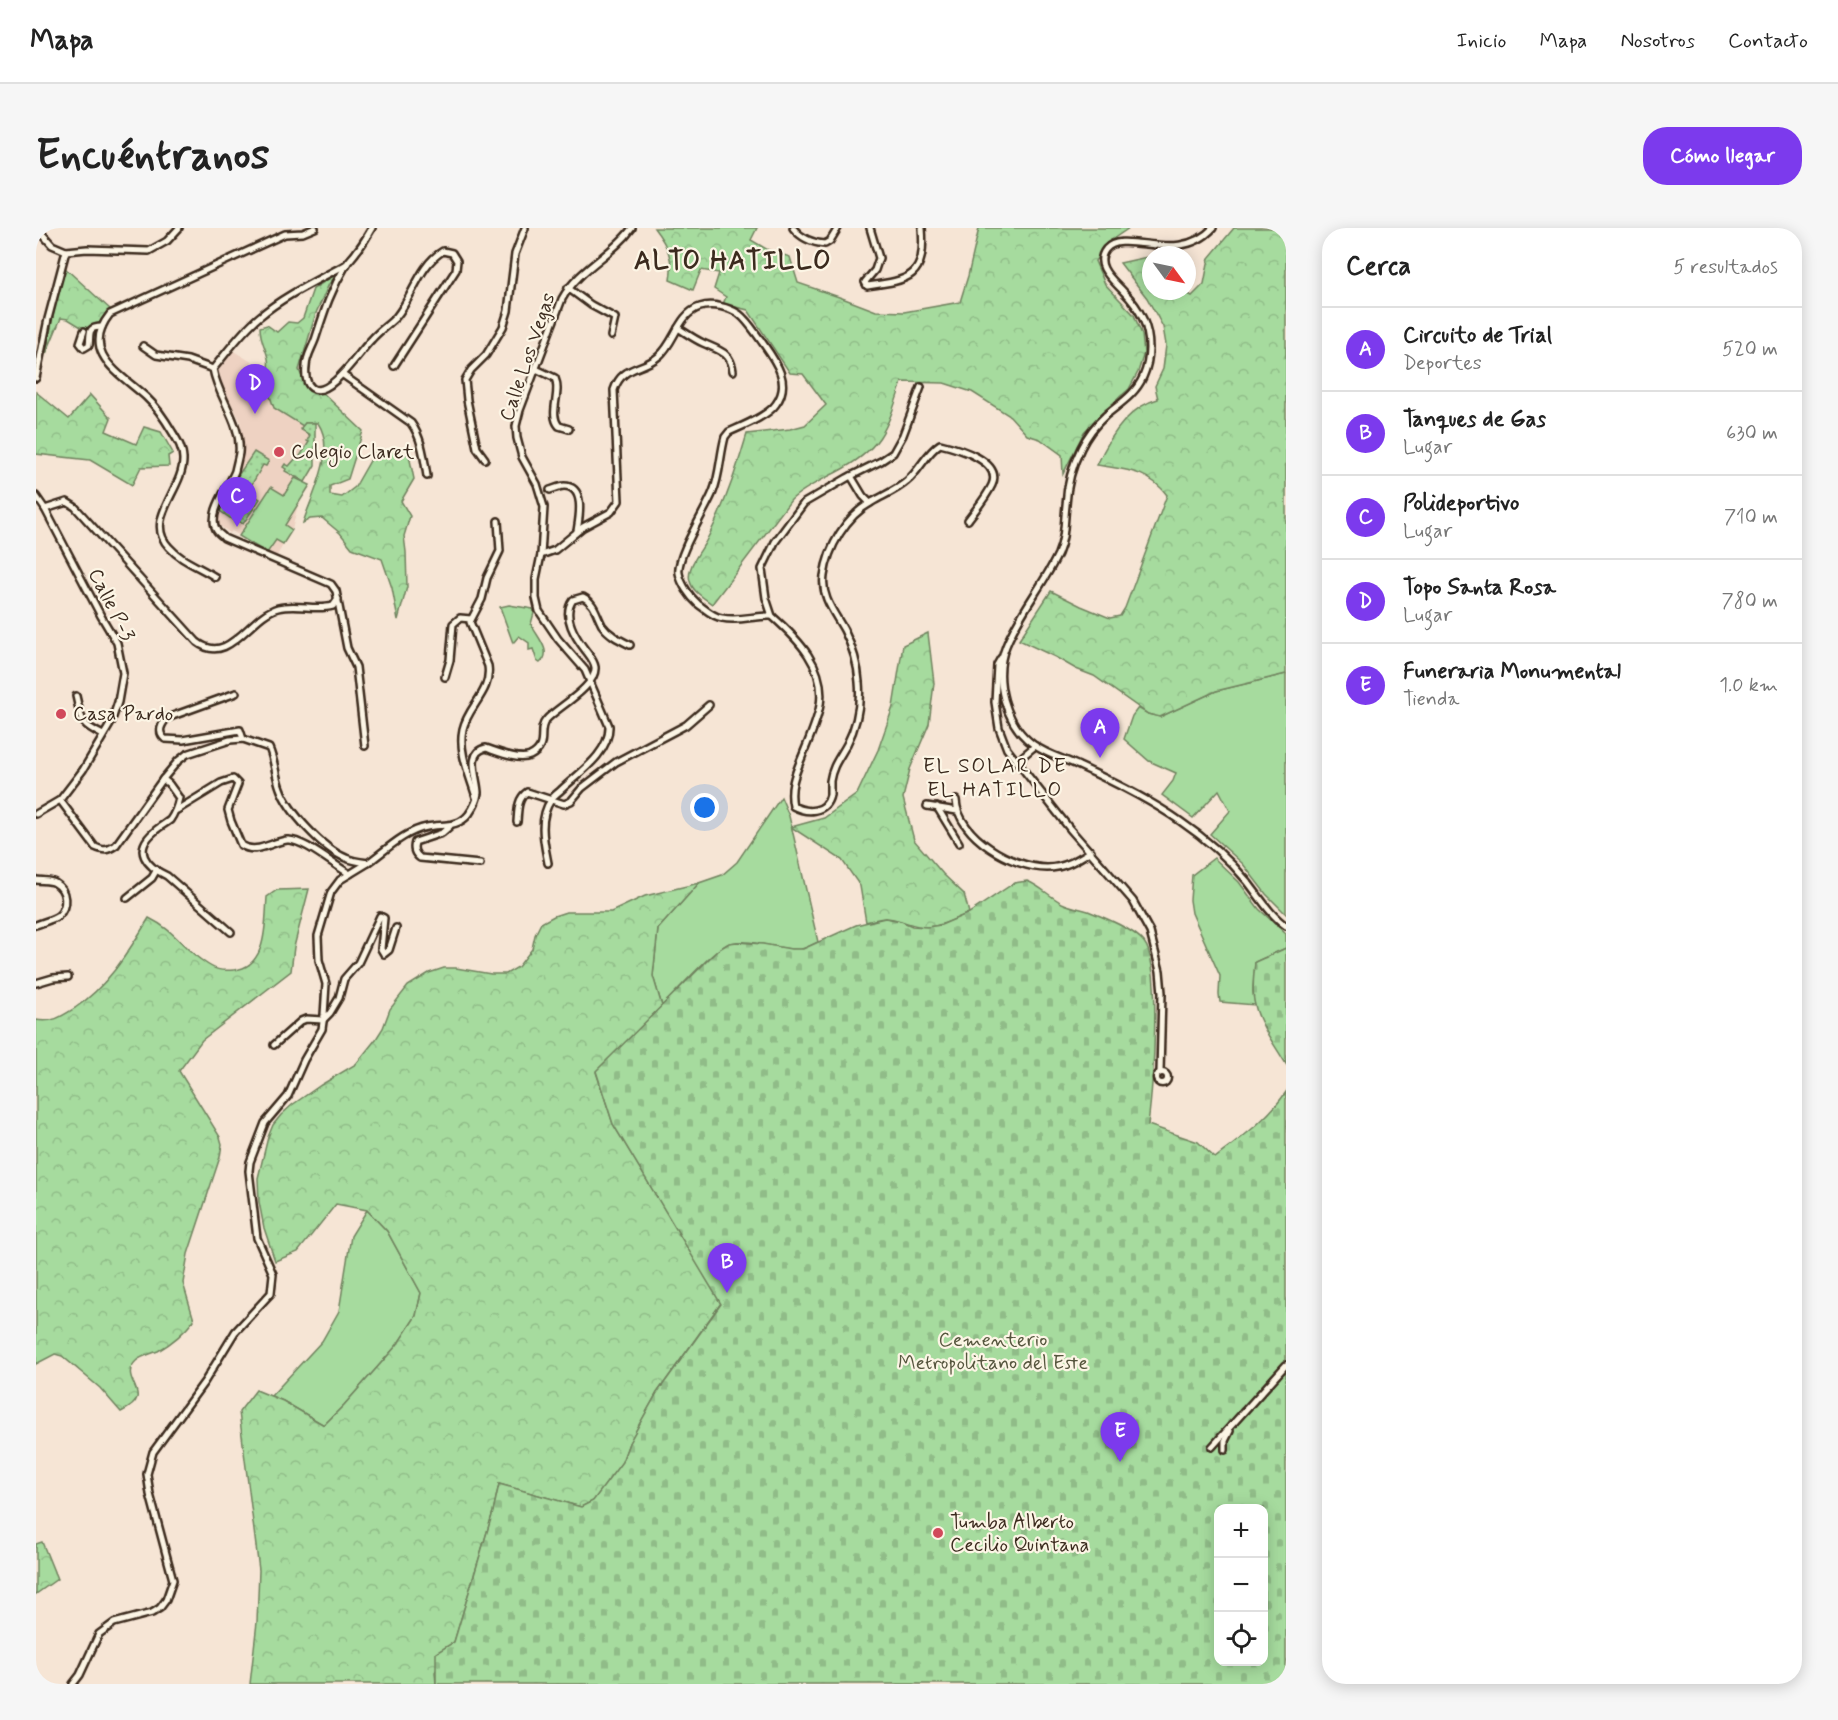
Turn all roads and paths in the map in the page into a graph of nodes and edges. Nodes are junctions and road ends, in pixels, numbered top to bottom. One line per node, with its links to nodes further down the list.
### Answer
1 (37, 228): 13 (street)
2 (179, 228): 13 (street)
3 (315, 228): 12 (street)
4 (372, 228): 14 (street)
5 (525, 228): 29 (street)
6 (632, 228): 15 (street, Calle Los Vegas)
7 (793, 228): 8 (street)
8 (838, 228)
9 (870, 228): 10 (street)
10 (922, 228)
11 (1213, 228): 45 (street)
12 (284, 231): 16 (street)
13 (66, 251): 26 (street)
14 (347, 264): 22 (street); 25 (street)
15 (568, 288): 19 (street); 23 (street, Calle Los Vegas)
16 (102, 327): 18 (street); 40 (street)
17 (678, 328): 24 (street); 38 (street); 42 (street)
18 (84, 331)
19 (611, 336)
20 (143, 345): 22 (street)
21 (394, 366): 25 (street)
22 (213, 369): 41 (street)
23 (536, 369): 28 (street); 39 (street, Calle Los Vegas)
24 (733, 371)
25 (342, 375): 30 (street)
26 (36, 378)
27 (921, 387): 31 (street)
28 (569, 429)
29 (485, 459)
30 (427, 476)
31 (851, 476): 34 (street); 42 (street)
32 (550, 490): 38 (street)
33 (36, 496): 35 (street, Calle P-3)
34 (870, 503): 36 (street); 42 (street)
35 (45, 509): 41 (street); 51 (street, Calle P-3)
36 (968, 520)
37 (498, 521): 43 (street)
38 (577, 531): 39 (street)
39 (541, 555): 47 (street, Calle Los Vegas)
40 (215, 577)
41 (338, 599): 53 (street)
42 (772, 616)
43 (471, 619): 46 (street); 58 (street)
44 (630, 645): 47 (street)
45 (1003, 654): 54 (street); 55 (street)
46 (446, 677)
47 (589, 681): 58 (street); 59 (street, Calle Los Vegas)
48 (236, 693): 52 (street)
49 (76, 696): 51 (street)
50 (709, 705): 59 (street)
51 (103, 735): 57 (street, Calle P-3)
52 (243, 739): 56 (street); 70 (street)
53 (365, 746)
54 (1035, 746): 55 (street); 78 (street)
55 (1020, 765): 69 (street)
56 (163, 779): 57 (street); 63 (street)
57 (60, 800): 65 (street, Calle P-3)
58 (477, 800): 67 (street)
59 (551, 800): 66 (street); 71 (street)
60 (956, 800): 64 (street)
61 (927, 806): 62 (street)
62 (937, 807): 64 (street); 68 (street)
63 (177, 810): 73 (street); 74 (street)
64 (957, 811): 69 (street)
65 (36, 814)
66 (517, 822)
67 (451, 826): 70 (street); 72 (street)
68 (959, 843)
69 (1091, 851): 85 (street)
70 (368, 863): 74 (street)
71 (548, 863)
72 (480, 864)
73 (156, 871): 76 (street); 80 (street)
74 (350, 874): 83 (street)
75 (36, 880): 77 (street)
76 (127, 898)
77 (36, 925)
78 (1286, 926)
79 (396, 928): 83 (street)
80 (231, 932)
81 (68, 977): 82 (street)
82 (36, 983)
83 (323, 1020): 84 (street); 90 (street)
84 (274, 1045)
85 (1160, 1073)
86 (1286, 1365): 87 (street)
87 (1233, 1424): 88 (street); 89 (street)
88 (1212, 1447)
89 (1225, 1450)
90 (73, 1684)

